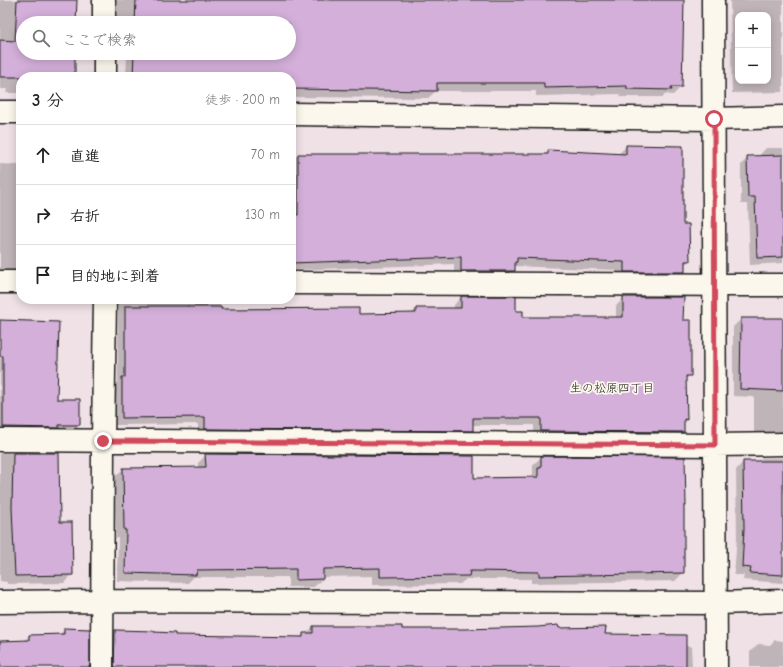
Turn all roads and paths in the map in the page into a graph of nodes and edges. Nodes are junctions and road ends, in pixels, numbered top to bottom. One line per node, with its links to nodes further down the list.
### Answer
1 (104, 0): 3 (street)
2 (713, 0): 10 (street)
3 (104, 16)
4 (104, 60): 5 (street)
5 (105, 72)
6 (0, 112): 7 (street)
7 (16, 112)
8 (296, 114): 10 (street)
9 (783, 117): 10 (street)
10 (714, 119): 14 (street)
11 (0, 282): 12 (street)
12 (16, 282)
13 (296, 282): 14 (street)
14 (715, 284): 15 (street); 20 (street)
15 (783, 285)
16 (105, 304): 18 (street)
17 (0, 440): 18 (street)
18 (103, 441): 20 (street); 21 (street)
19 (783, 444): 20 (street)
20 (715, 445): 24 (street)
21 (102, 601): 23 (street); 24 (street); 25 (street)
22 (783, 601): 24 (street)
23 (0, 602)
24 (716, 603): 26 (street)
25 (102, 667)
26 (716, 667)

